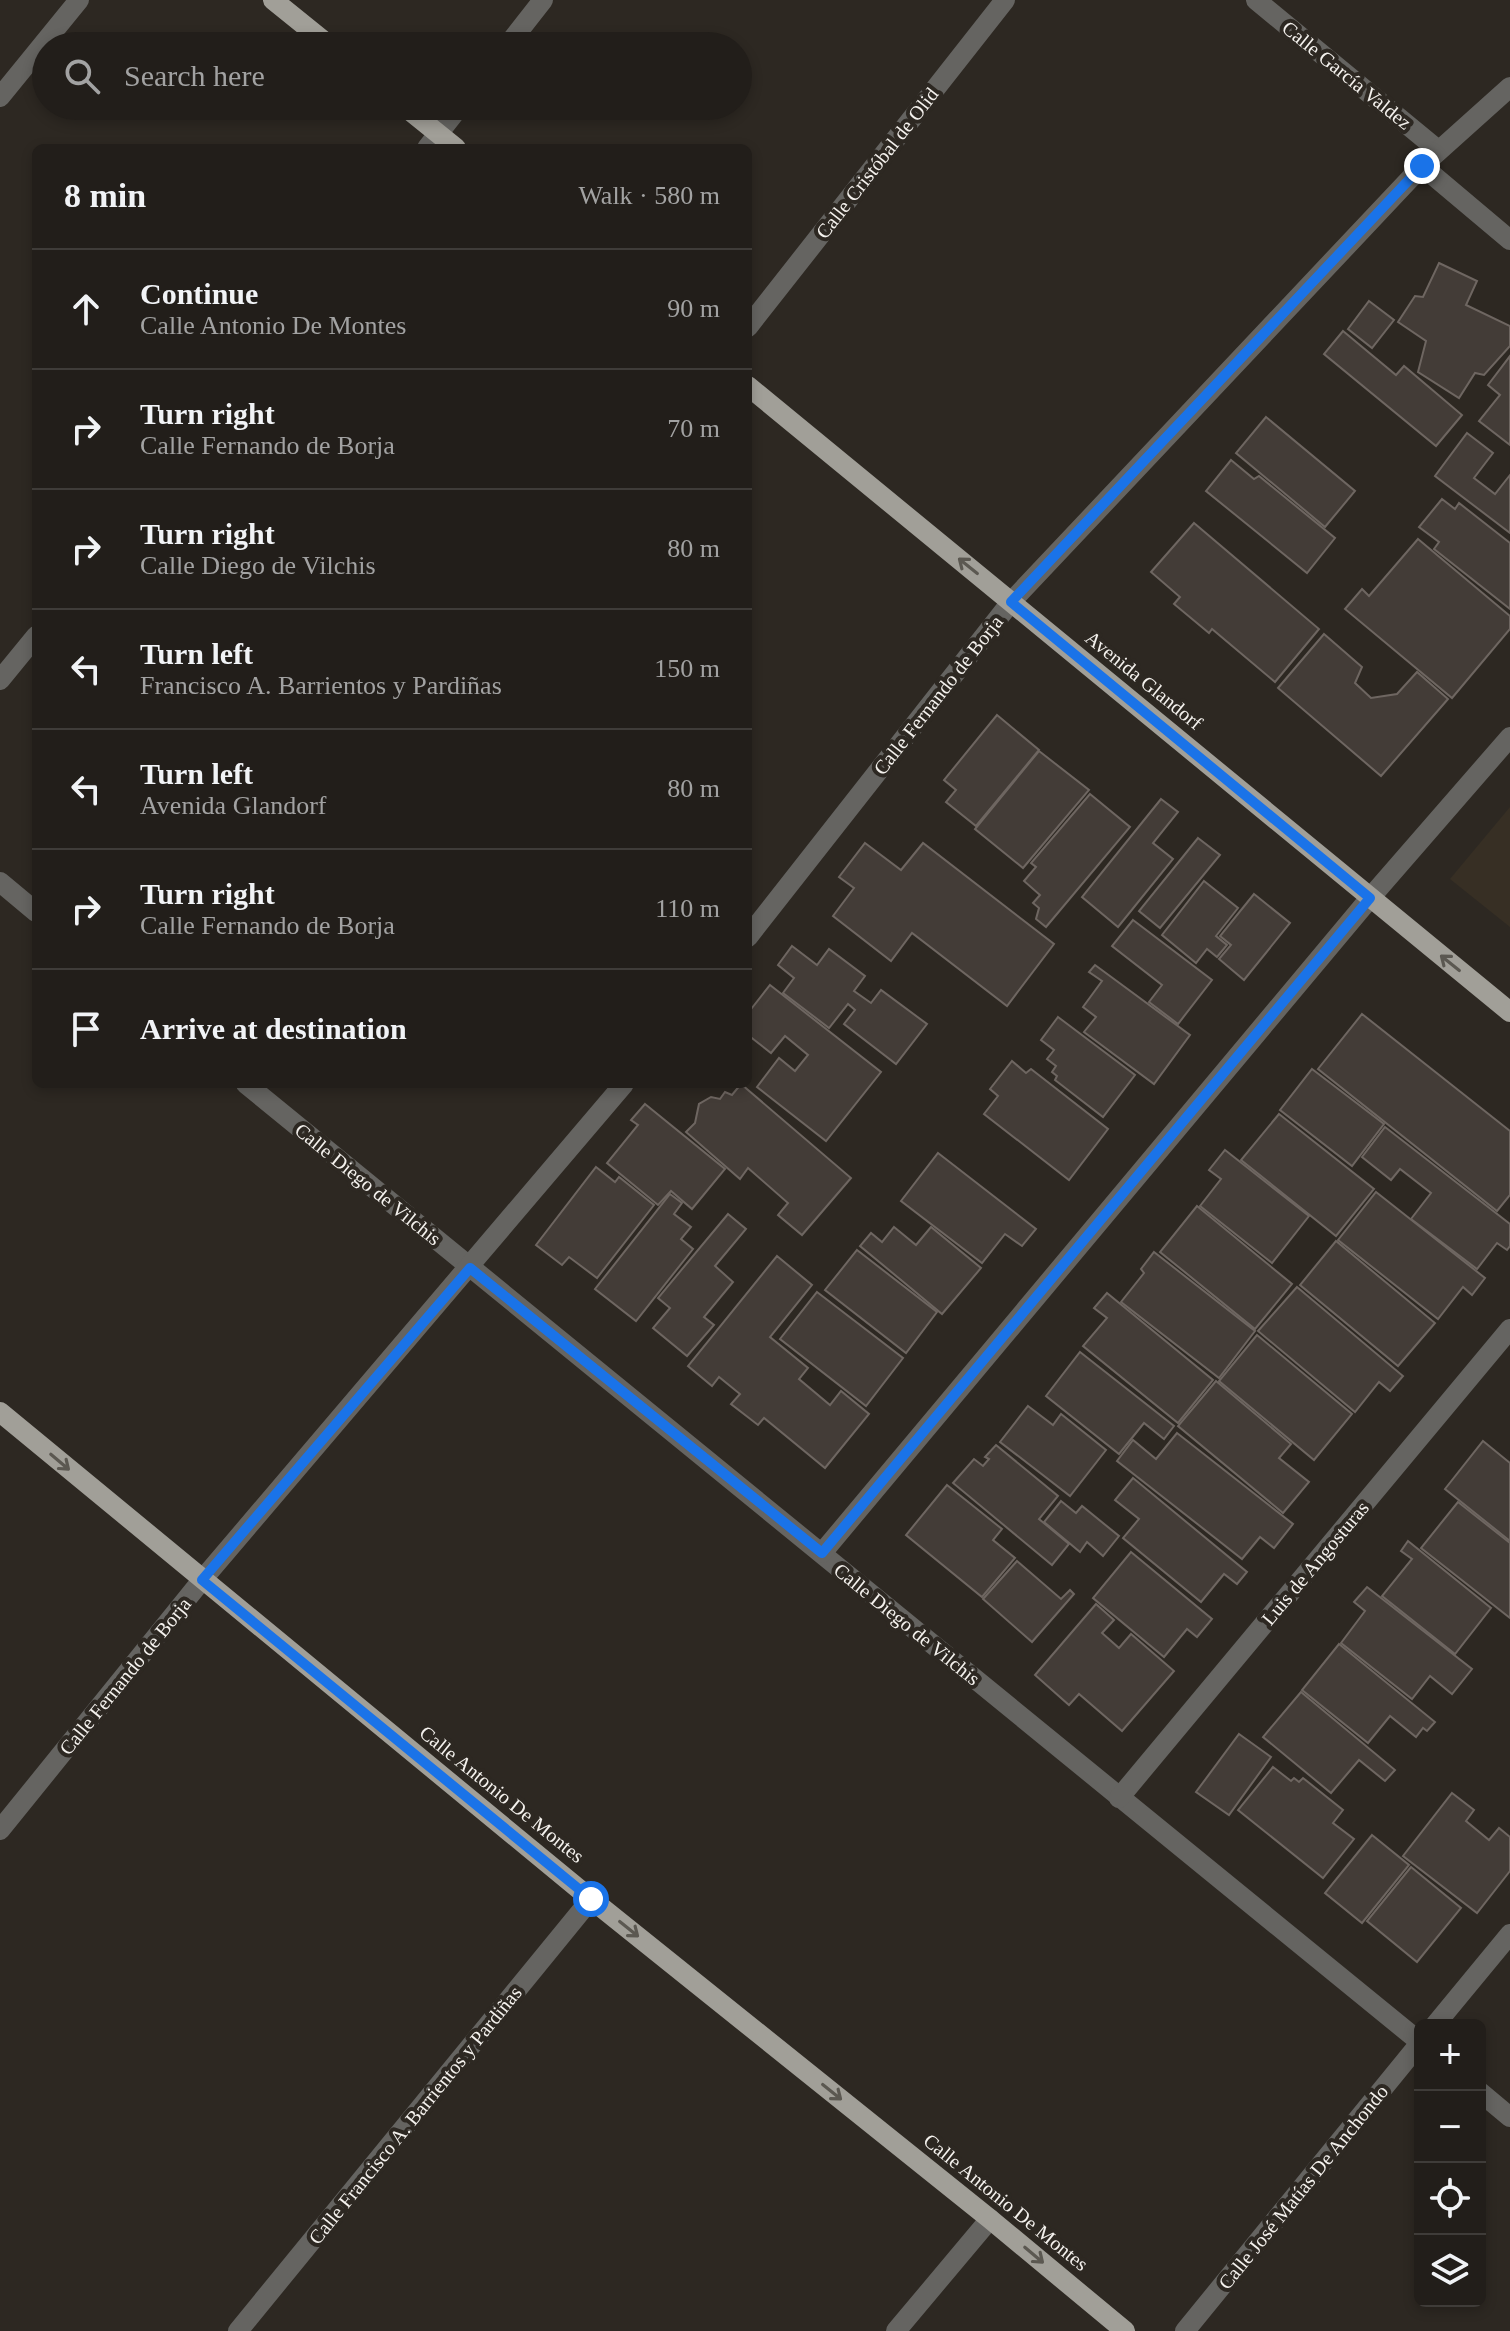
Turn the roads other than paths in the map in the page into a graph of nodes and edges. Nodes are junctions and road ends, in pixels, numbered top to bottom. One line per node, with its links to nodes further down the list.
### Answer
1 (79, 0): 6 (street)
2 (273, 0): 7 (main road)
3 (543, 0): 8 (street)
4 (1005, 0): 18 (street, Calle Cristóbal de Olid)
5 (1256, 0): 15 (street, Calle García Valdez)
6 (53, 32)
7 (313, 32)
8 (518, 32)
9 (32, 58): 11 (street)
10 (1510, 87): 15 (street, Calle Fernando de Borja)
11 (0, 97)
12 (416, 120): 14 (main road)
13 (449, 120): 14 (street)
14 (433, 141)
15 (1438, 150): 16 (street, Calle Fernando de Borja)
16 (1422, 166): 17 (street); 20 (street, Calle Fernando de Borja)
17 (1510, 240)
18 (752, 322)
19 (752, 389): 20 (main road, Avenida Glandorf, one-way to 19)
20 (1011, 602): 25 (main road, Avenida Glandorf); 27 (street, Calle Fernando de Borja)
21 (32, 641): 22 (street)
22 (0, 680)
23 (1510, 737): 25 (street)
24 (0, 882): 26 (street)
25 (1370, 898): 28 (main road, Avenida Glandorf, one-way to 25); 34 (street)
26 (32, 909)
27 (752, 932)
28 (1510, 1012)
29 (251, 1088): 31 (street, Calle Diego de Vilchis)
30 (621, 1088): 31 (street, Calle Fernando de Borja)
31 (470, 1268): 34 (street, Calle Diego de Vilchis); 35 (street, Calle Fernando de Borja)
32 (1510, 1329): 36 (street, Luis de Angosturas)
33 (0, 1412): 35 (main road, Calle Antonio De Montes, one-way to 35)
34 (822, 1553): 36 (street, Calle Diego de Vilchis)
35 (202, 1580): 37 (street, Calle Fernando de Borja); 38 (main road, Calle Antonio De Montes)
36 (1119, 1798): 41 (street, Calle Diego de Vilchis)
37 (0, 1830)
38 (591, 1899): 45 (main road, Calle Antonio De Montes, one-way to 45); 46 (street, Calle Francisco A. Barrientos y Pardiñas)
39 (1510, 1934): 40 (street)
40 (1440, 2019)
41 (1414, 2038)
42 (1414, 2050): 49 (street, Calle José Matías De Anchondo)
43 (1486, 2097): 44 (street)
44 (1510, 2117)
45 (990, 2219): 47 (street); 48 (main road, Calle Antonio De Montes, one-way to 48)
46 (238, 2331)
47 (896, 2331)
48 (1125, 2331)
49 (1185, 2331)

